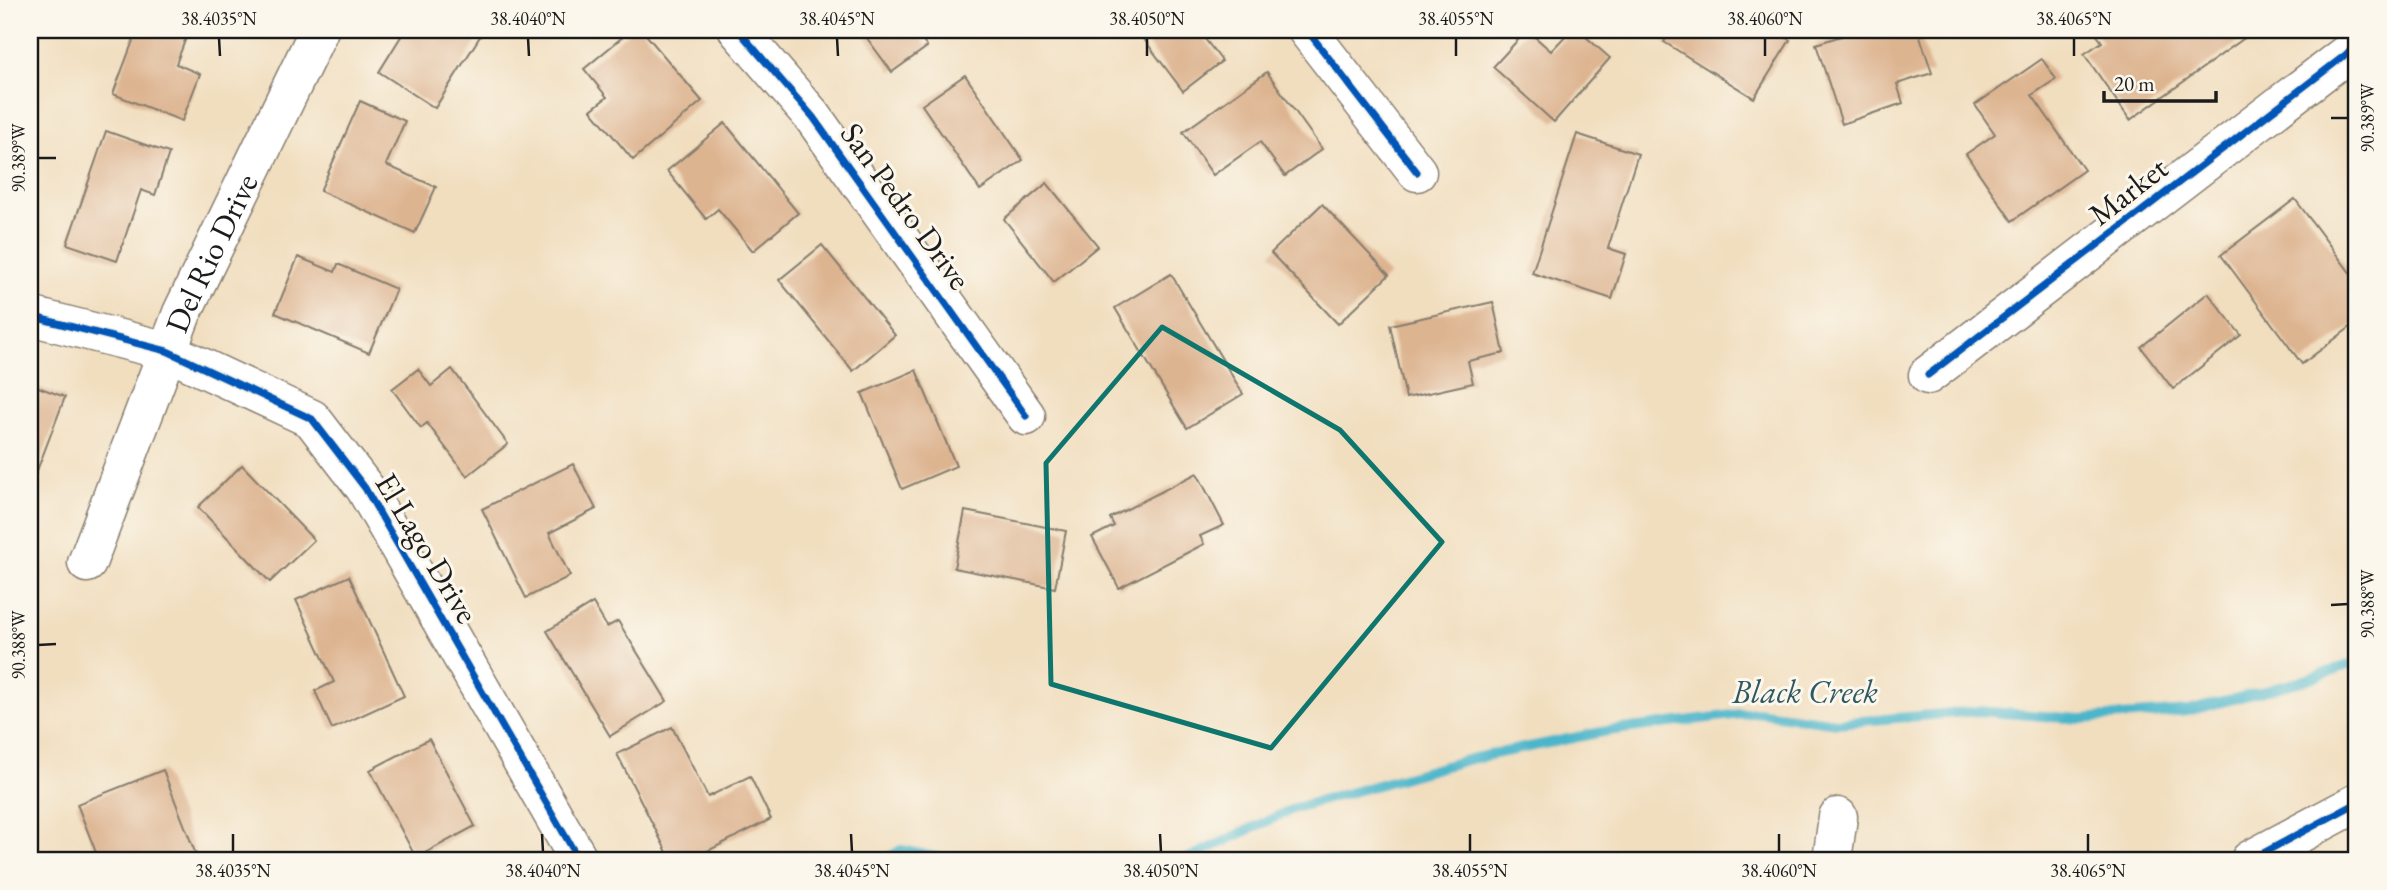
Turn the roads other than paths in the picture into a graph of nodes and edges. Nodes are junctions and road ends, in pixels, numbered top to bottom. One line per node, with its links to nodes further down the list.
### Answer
1 (319, 30): 7 (street, Del Rio Drive)
2 (738, 30): 9 (street, San Pedro Drive)
3 (1307, 30): 5 (street)
4 (2357, 46): 8 (street, Market)
5 (1417, 172)
6 (30, 316): 7 (street, El Lago Drive)
7 (167, 351): 10 (street, Del Rio Drive); 13 (street, El Lago Drive)
8 (1928, 375)
9 (1026, 416)
10 (87, 563)
11 (2357, 803): 15 (street)
12 (1838, 817): 14 (street)
13 (579, 860)
14 (1832, 860)
15 (2250, 860)

